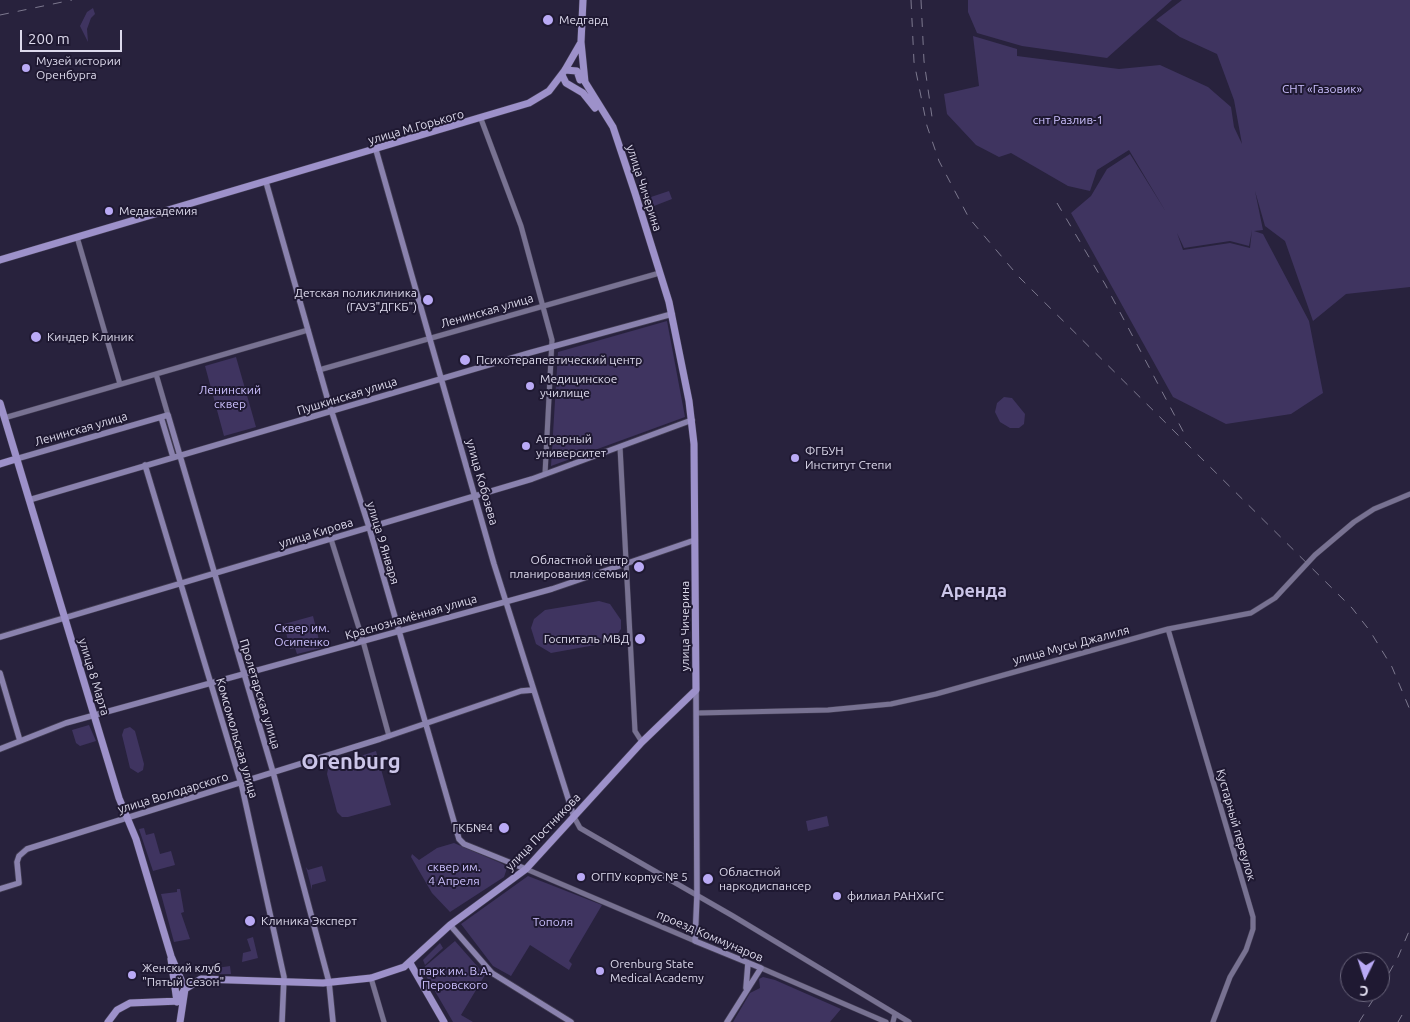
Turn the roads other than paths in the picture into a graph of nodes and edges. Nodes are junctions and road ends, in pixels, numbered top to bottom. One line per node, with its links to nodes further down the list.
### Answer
1 (583, 0): 2 (main road, улица Чичерина)
2 (581, 42): 3 (main road, улица М.Горького); 4 (main road, улица Чичерина)
3 (563, 73): 4 (main road); 5 (main road); 6 (main road, улица М.Горького)
4 (580, 79): 5 (main road); 11 (main road, улица Чичерина)
5 (569, 86): 11 (main road, улица Чичерина)
6 (481, 119): 7 (main road, улица М.Горького); 12 (street)
7 (376, 150): 8 (main road, улица М.Горького); 15 (main road, улица Кобозева)
8 (266, 182): 9 (main road, улица М.Горького); 14 (main road, улица 9 Января)
9 (78, 237): 10 (main road, улица М.Горького); 20 (street)
10 (0, 260)
11 (658, 274): 12 (street, Ленинская улица); 13 (main road, улица Чичерина)
12 (543, 307): 15 (street, Ленинская улица); 16 (street)
13 (672, 314): 16 (main road, Пушкинская улица); 26 (main road, улица Чичерина)
14 (308, 330): 17 (main road, улица 9 Января); 18 (street)
15 (430, 338): 17 (street, Ленинская улица); 19 (main road, улица Кобозева)
16 (552, 346): 19 (main road, Пушкинская улица); 33 (street)
17 (319, 370): 22 (main road, улица 9 Января)
18 (156, 374): 20 (street); 23 (street, Пролетарская улица)
19 (442, 378): 22 (main road, Пушкинская улица); 35 (main road, улица Кобозева)
20 (120, 384): 25 (street)
21 (0, 404): 25 (main road, улица 8 Марта)
22 (332, 411): 28 (main road, Пушкинская улица); 37 (main road, улица 9 Января)
23 (168, 415): 24 (main road, Ленинская улица); 28 (main road, Пролетарская улица)
24 (161, 417): 29 (main road); 30 (main road, Ленинская улица)
25 (4, 418): 30 (main road, улица 8 Марта)
26 (692, 420): 27 (main road, улица Кирова); 39 (main road, улица Чичерина)
27 (620, 447): 33 (main road, улица Кирова); 40 (street)
28 (180, 455): 29 (main road, Пушкинская улица); 41 (main road, Пролетарская улица)
29 (173, 457): 32 (main road, Пушкинская улица)
30 (16, 459): 31 (main road, Ленинская улица); 36 (main road, улица 8 Марта)
31 (0, 464)
32 (145, 465): 36 (main road, Пушкинская улица); 42 (main road, Комсомольская улица)
33 (545, 474): 35 (main road, улица Кирова)
34 (1410, 494): 45 (street, улица Мусы Джалиля)
35 (475, 496): 37 (main road, улица Кирова); 43 (main road, улица Кобозева)
36 (29, 500): 44 (main road, улица 8 Марта)
37 (369, 528): 38 (main road, улица Кирова); 46 (main road, улица 9 Января)
38 (331, 539): 41 (main road, улица Кирова); 48 (street)
39 (695, 540): 40 (main road, Краснознамённая улица); 53 (main road, улица Чичерина)
40 (627, 563): 43 (main road, Краснознамённая улица); 59 (street)
41 (214, 574): 42 (main road, улица Кирова); 50 (main road, Пролетарская улица)
42 (182, 583): 44 (main road, улица Кирова); 51 (main road, Комсомольская улица)
43 (506, 600): 46 (main road, Краснознамённая улица); 52 (main road, улица Кобозева)
44 (64, 618): 47 (main road, улица Кирова); 55 (main road, улица 8 Марта)
45 (1168, 629): 54 (street, улица Мусы Джалиля); 92 (street, Кустарный переулок)
46 (400, 631): 48 (main road, Краснознамённая улица); 56 (main road, улица 9 Января)
47 (0, 637)
48 (363, 641): 50 (main road, Краснознамённая улица); 57 (street)
49 (0, 673): 58 (main road)
50 (244, 675): 51 (main road, Краснознамённая улица); 61 (main road, Пролетарская улица)
51 (212, 684): 55 (main road, Краснознамённая улица); 62 (main road, Комсомольская улица)
52 (534, 690): 56 (main road, улица Володарского); 63 (main road, улица Кобозева)
53 (696, 690): 54 (main road, улица Чичерина); 59 (main road, улица Постникова)
54 (698, 713): 67 (main road, улица Чичерина)
55 (94, 715): 58 (main road, Краснознамённая улица); 64 (main road, улица 8 Марта)
56 (427, 724): 57 (main road, улица Володарского); 65 (main road, улица 9 Января)
57 (389, 736): 61 (main road, улица Володарского)
58 (20, 741): 60 (main road, Краснознамённая улица)
59 (642, 742): 63 (main road, улица Постникова)
60 (0, 749)
61 (273, 772): 62 (main road, улица Володарского); 76 (main road, Пролетарская улица)
62 (240, 782): 64 (main road, улица Володарского); 75 (main road, Комсомольская улица)
63 (574, 817): 65 (main road, улица Постникова); 67 (street)
64 (128, 818): 66 (main road, улица Володарского); 70 (main road, улица 8 Марта)
65 (526, 869): 68 (main road, улица Постникова); 69 (street, проезд Коммунаров)
66 (0, 889)
67 (697, 895): 69 (main road, улица Чичерина); 80 (street)
68 (450, 925): 71 (main road, улица Постникова); 87 (main road)
69 (695, 941): 72 (main road, проезд Коммунаров)
70 (171, 956): 77 (main road, улица 8 Марта); 79 (main road, улица 8 Марта)
71 (410, 963): 74 (main road, улица Постникова); 86 (main road)
72 (748, 963): 73 (main road, проезд Коммунаров); 78 (main road)
73 (760, 968): 78 (main road); 89 (street, проезд Коммунаров)
74 (371, 978): 76 (main road, улица Постникова); 85 (street)
75 (285, 982): 76 (main road, улица Постникова); 77 (main road, улица Постникова); 83 (main road, Комсомольская улица)
76 (329, 982): 84 (main road, Пролетарская улица)
77 (186, 989): 79 (main road)
78 (746, 990): 88 (main road)
79 (181, 1001): 81 (main road); 82 (main road, улица 8 Марта)
80 (895, 1014): 90 (street); 91 (street)
81 (108, 1022)
82 (180, 1022)
83 (282, 1022)
84 (333, 1022)
85 (384, 1022)
86 (444, 1022)
87 (571, 1022)
88 (727, 1022)
89 (886, 1022)
90 (892, 1022)
91 (909, 1022)
92 (1213, 1022)

